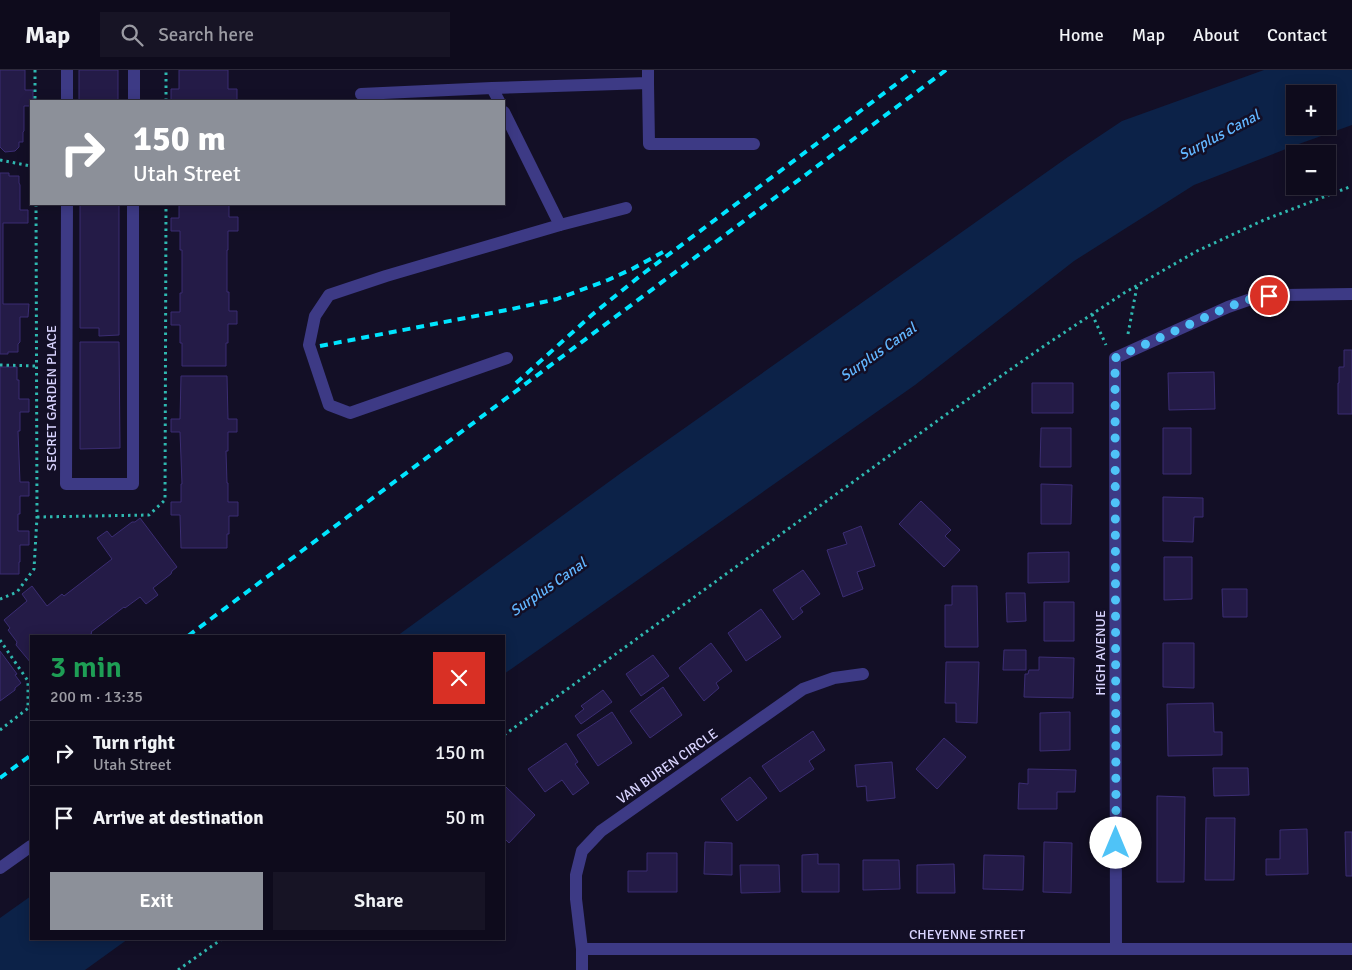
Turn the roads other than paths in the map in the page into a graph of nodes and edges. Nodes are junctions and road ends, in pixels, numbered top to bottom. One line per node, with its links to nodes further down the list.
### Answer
1 (67, 70): 7 (street)
2 (134, 70): 8 (street)
3 (648, 70): 4 (street)
4 (648, 84): 5 (street); 11 (street)
5 (492, 88): 6 (street); 9 (street)
6 (360, 94)
7 (67, 100)
8 (134, 100)
9 (498, 100)
10 (505, 114): 15 (street)
11 (754, 144)
12 (67, 205): 13 (street, SECRET GARDEN PLACE)
13 (134, 205)
14 (626, 208): 15 (street)
15 (560, 225): 17 (street)
16 (1352, 294): 22 (street, HIGH AVENUE)
17 (507, 358)
18 (863, 674): 21 (street, VAN BUREN CIRCLE)
19 (30, 847): 20 (street)
20 (0, 868)
21 (582, 949): 22 (street, CHEYENNE STREET); 24 (street, VAN BUREN CIRCLE)
22 (1116, 949): 23 (street, CHEYENNE STREET)
23 (1352, 949)
24 (582, 970)

